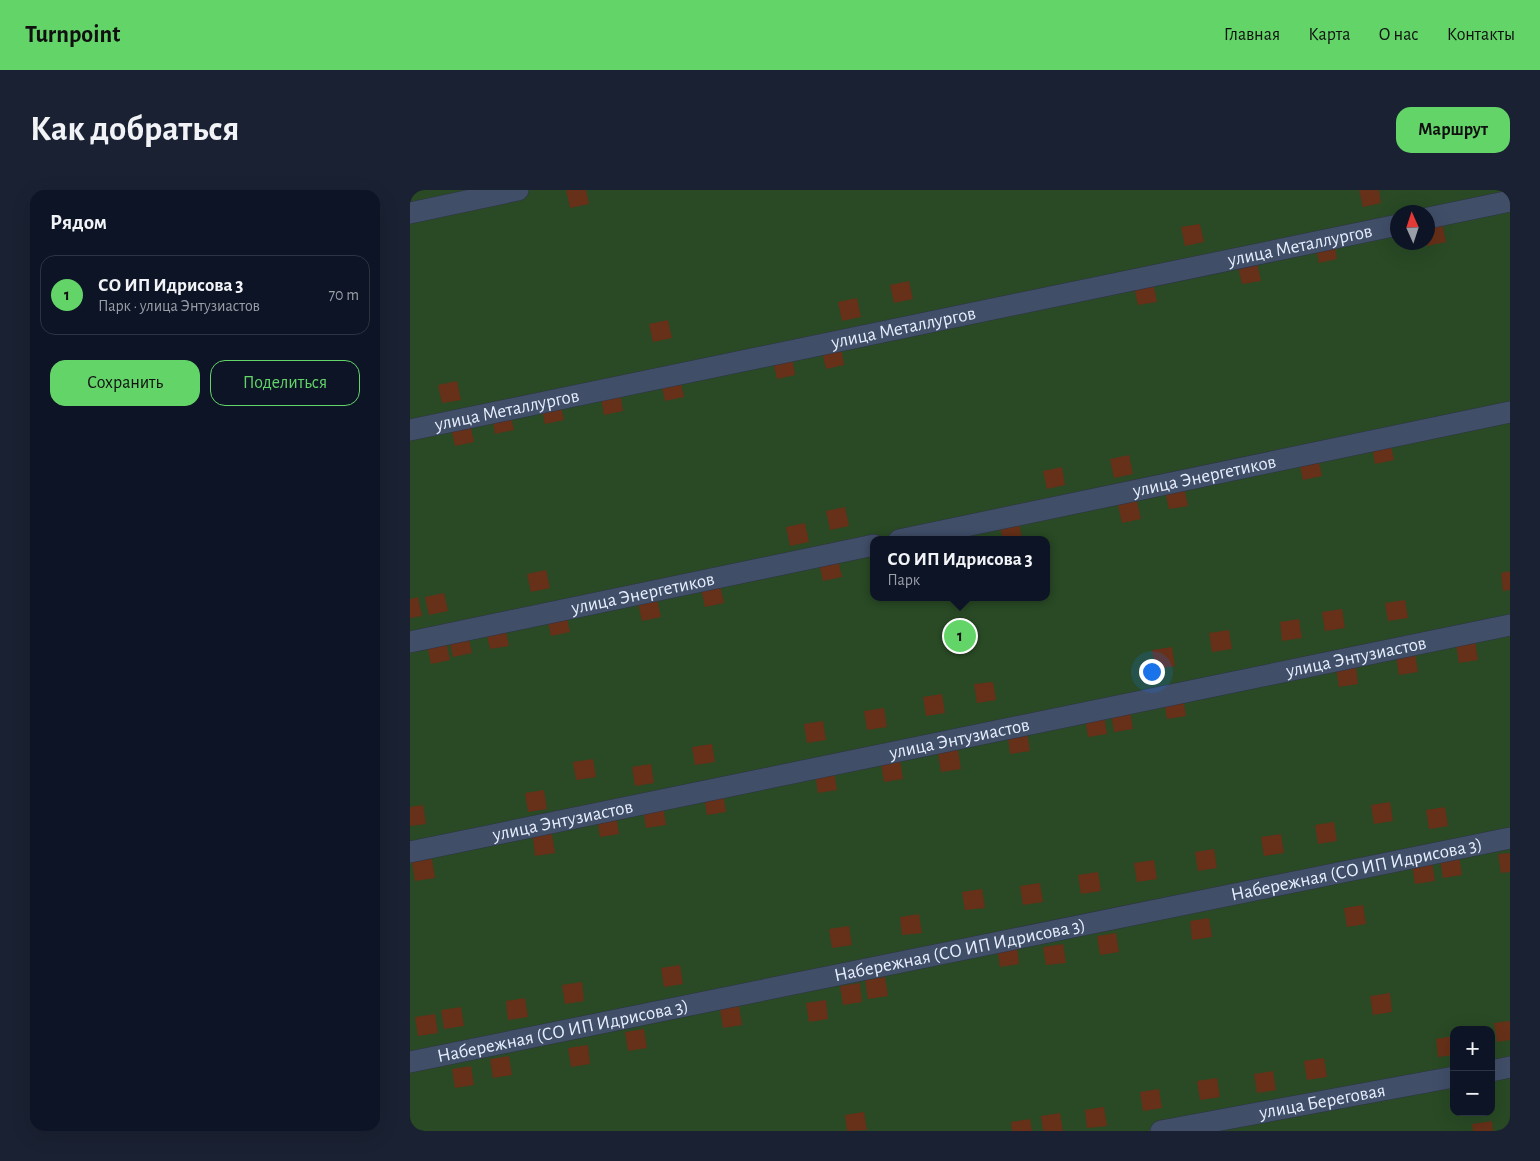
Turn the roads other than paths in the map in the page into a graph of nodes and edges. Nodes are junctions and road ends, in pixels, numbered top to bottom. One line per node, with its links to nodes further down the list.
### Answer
1 (518, 190): 3 (street)
2 (1510, 201): 4 (street)
3 (410, 213)
4 (1435, 217)
5 (1390, 227): 7 (street, улица Металлургов)
6 (1510, 412): 8 (street, улица Энергетиков)
7 (410, 430)
8 (917, 536)
9 (870, 546): 11 (street, улица Энергетиков)
10 (1510, 625): 13 (street, улица Энтузиастов)
11 (410, 642)
12 (1510, 838): 14 (street, Набережная (СО ИП Идрисова 3))
13 (410, 852)
14 (410, 1062)
15 (1510, 1067): 16 (street)
16 (1495, 1069)
17 (1450, 1078): 18 (street, улица Береговая)
18 (1162, 1131)

